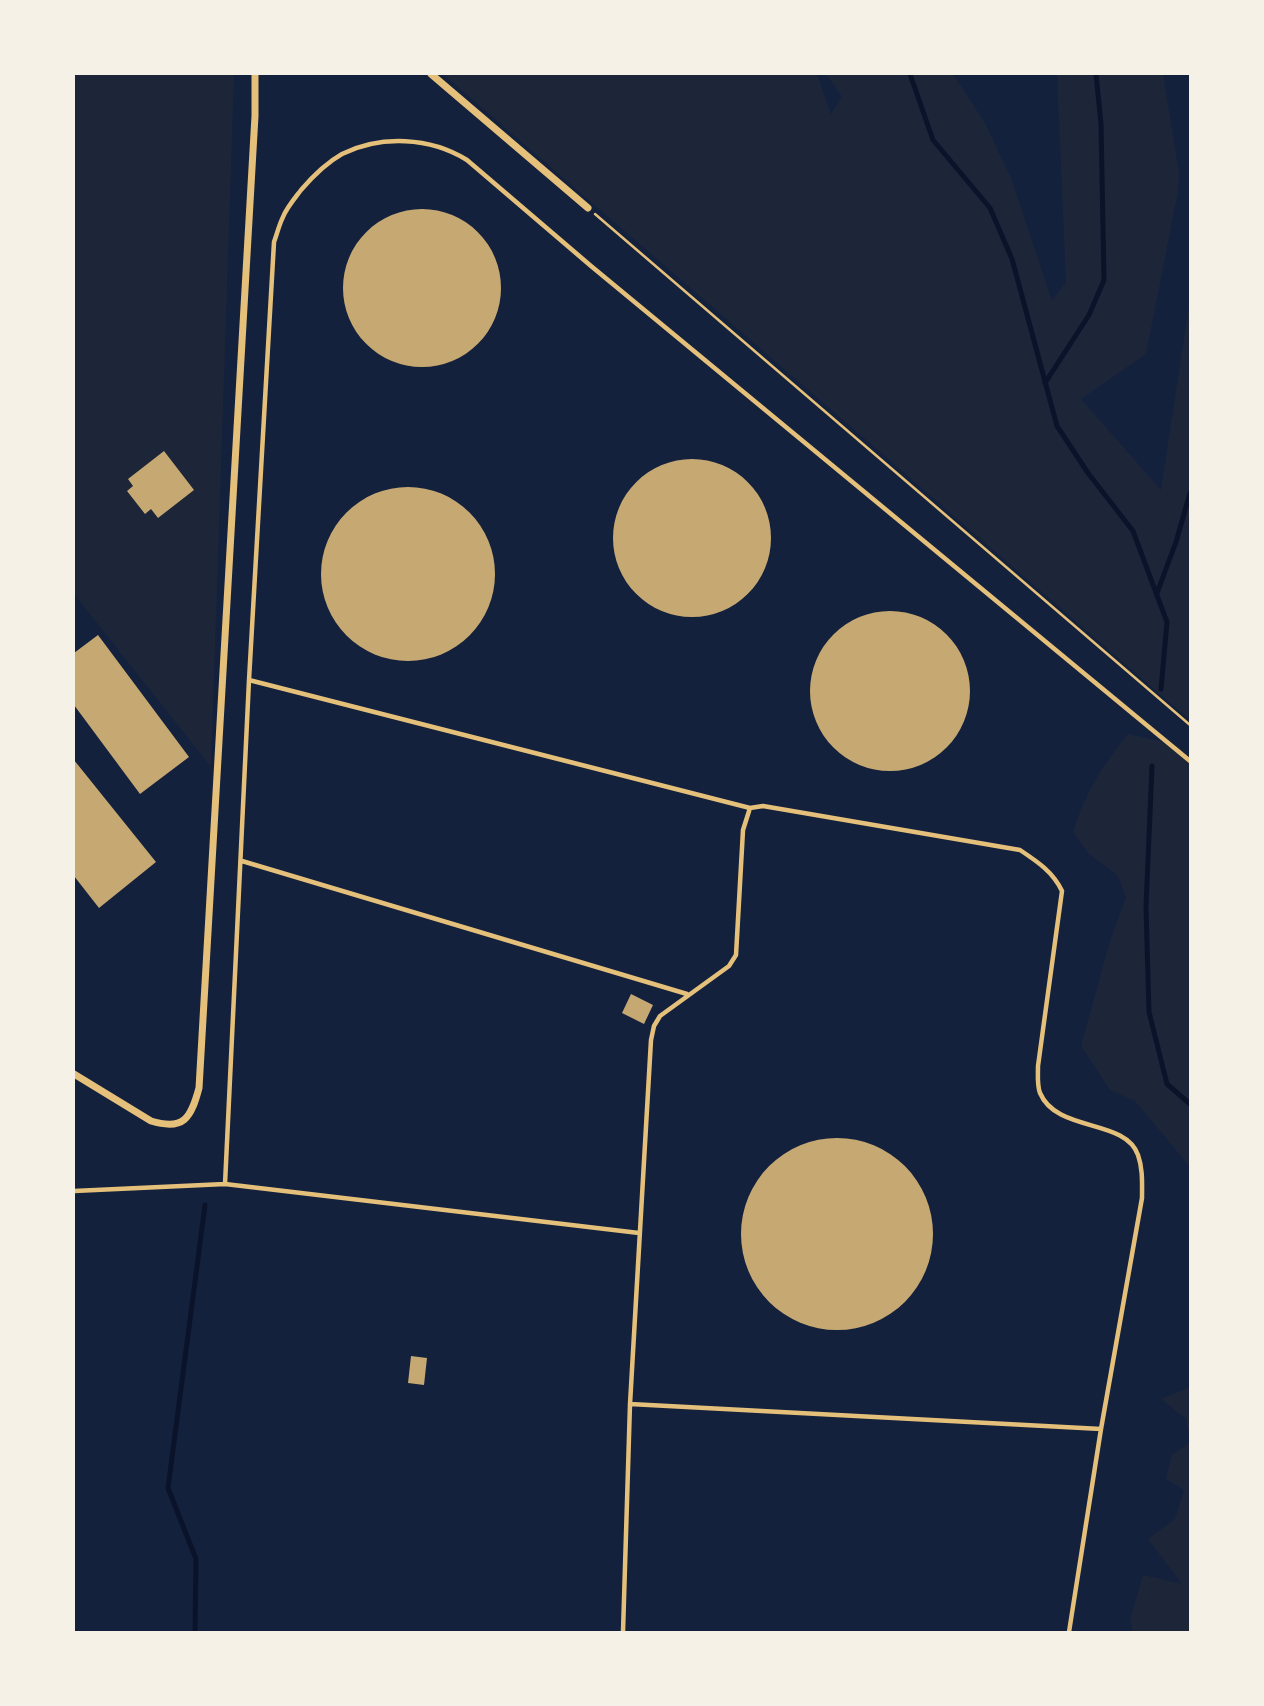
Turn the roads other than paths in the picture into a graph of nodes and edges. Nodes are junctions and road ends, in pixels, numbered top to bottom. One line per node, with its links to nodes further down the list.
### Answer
1 (255, 74): 9 (street)
2 (431, 74): 3 (street)
3 (588, 208)
4 (249, 680): 5 (lane); 6 (lane); 7 (lane)
5 (1191, 761)
6 (750, 808): 8 (lane); 14 (lane)
7 (242, 861): 8 (lane); 10 (lane)
8 (688, 995): 12 (lane)
9 (74, 1074)
10 (225, 1184): 11 (lane); 12 (lane)
11 (74, 1191)
12 (639, 1233): 13 (lane)
13 (630, 1404): 14 (lane); 15 (lane)
14 (1101, 1429): 16 (lane)
15 (623, 1633)
16 (1069, 1633)

